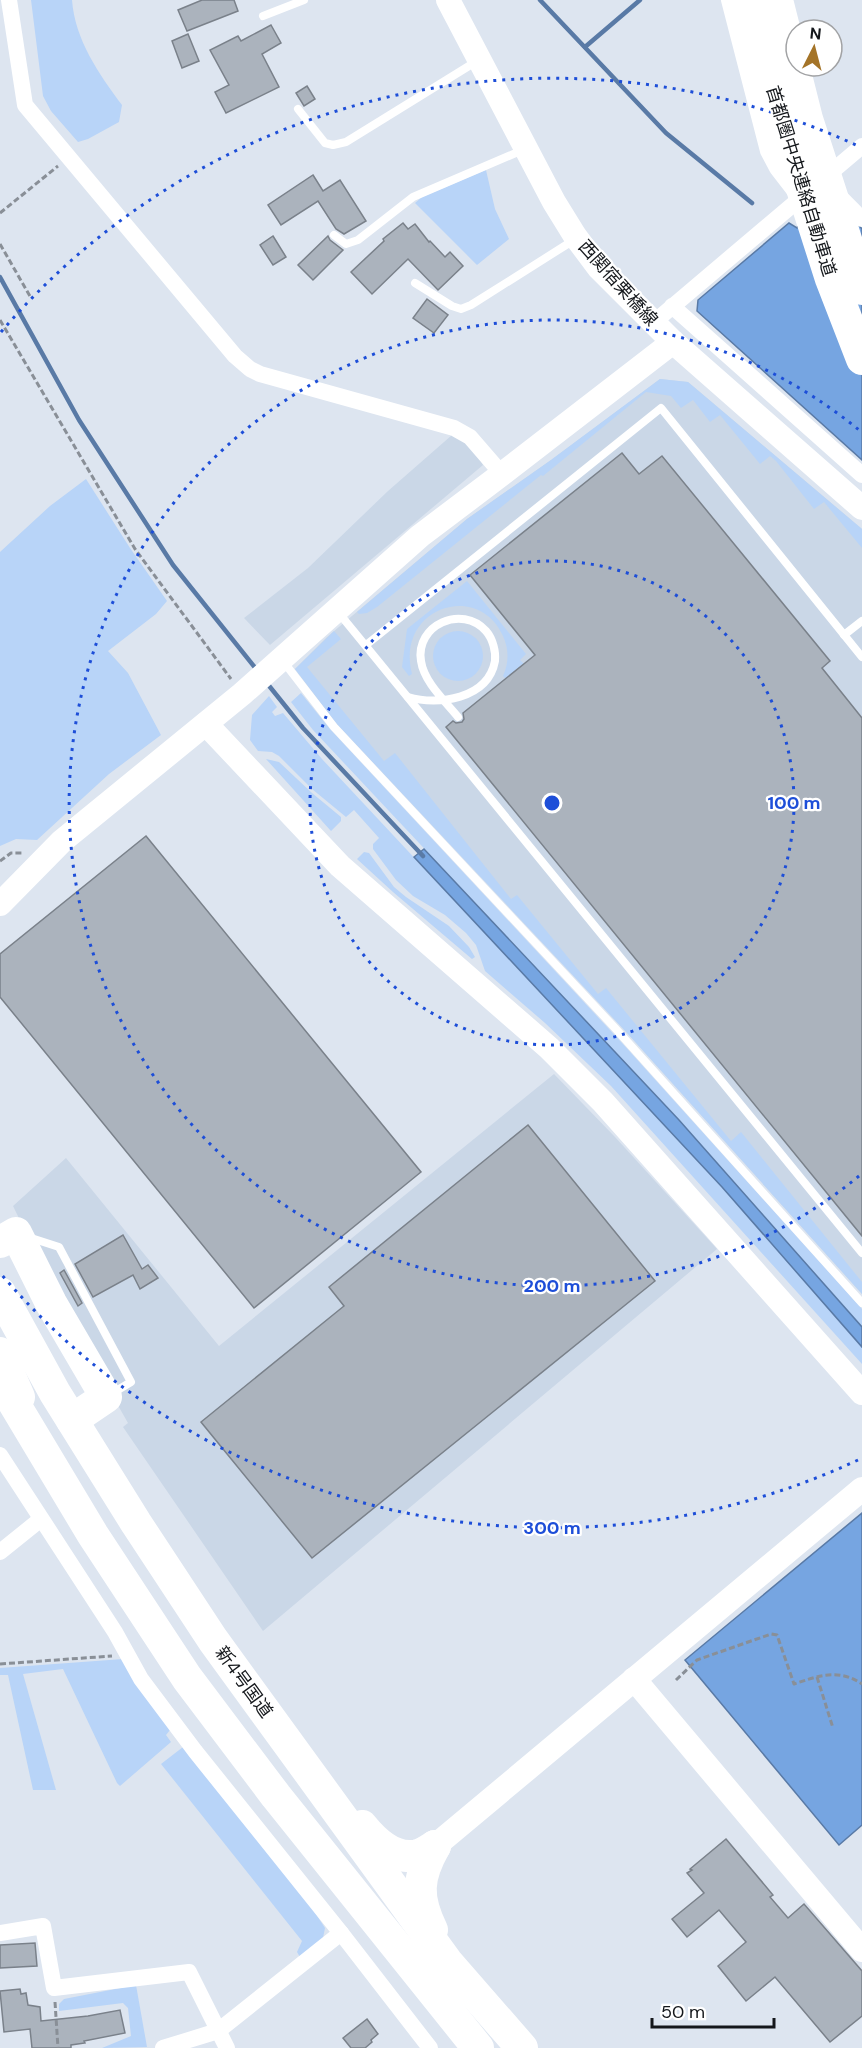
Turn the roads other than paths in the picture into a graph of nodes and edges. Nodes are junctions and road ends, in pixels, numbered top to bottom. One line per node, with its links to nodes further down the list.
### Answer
1 (9, 0): 23 (street)
2 (304, 0): 7 (lane)
3 (448, 0): 8 (street, 西関宿栗橋線)
4 (729, 0): 13 (street)
5 (751, 0): 22 (highway, 首都圏中央連絡自動車道)
6 (777, 0): 18 (highway, 首都圏中央連絡自動車道)
7 (263, 16)
8 (478, 61): 9 (lane); 11 (street, 西関宿栗橋線)
9 (298, 109)
10 (862, 146): 12 (street)
11 (525, 149): 15 (lane); 16 (street, 西関宿栗橋線)
12 (823, 179): 13 (street); 14 (street)
13 (801, 198): 19 (street)
14 (862, 219)
15 (333, 235)
16 (577, 238): 17 (lane); 20 (street, 西関宿栗橋線)
17 (415, 284)
18 (862, 289)
19 (672, 306): 20 (street); 24 (street)
20 (653, 323): 21 (street, 西関宿栗橋線)
21 (673, 342): 23 (street); 25 (street, 西関宿栗橋線)
22 (862, 359)
23 (502, 474): 26 (street)
24 (862, 475)
25 (862, 508)
26 (336, 609): 29 (lane); 31 (street)
27 (862, 621): 28 (lane)
28 (844, 635): 29 (lane); 30 (lane)
29 (366, 645): 32 (lane)
30 (862, 657)
31 (281, 658): 34 (street); 39 (lane)
32 (408, 697): 33 (lane); 37 (lane)
33 (458, 717)
34 (206, 724): 35 (street); 42 (street)
35 (0, 904)
36 (8, 1237): 43 (highway)
37 (862, 1253)
38 (0, 1293): 43 (highway, 新4号国道)
39 (862, 1303)
40 (0, 1353): 44 (highway)
41 (0, 1380): 44 (highway)
42 (862, 1393)
43 (72, 1420): 50 (highway, 新4号国道)
44 (37, 1442): 51 (highway)
45 (0, 1455): 47 (street)
46 (862, 1489): 49 (street)
47 (41, 1519): 48 (street); 54 (street)
48 (0, 1552)
49 (634, 1679): 52 (street); 55 (street)
50 (278, 1730): 52 (highway); 56 (highway, 新4号国道)
51 (276, 1796): 61 (highway); 62 (highway)
52 (435, 1846): 56 (highway)
53 (0, 1933): 57 (street)
54 (341, 1934): 57 (street); 60 (street)
55 (862, 1950)
56 (447, 1962): 63 (highway, 新4号国道)
57 (218, 2031): 58 (street); 59 (street)
58 (163, 2048)
59 (227, 2048)
60 (430, 2048)
61 (452, 2048)
62 (478, 2048)
63 (522, 2048)

